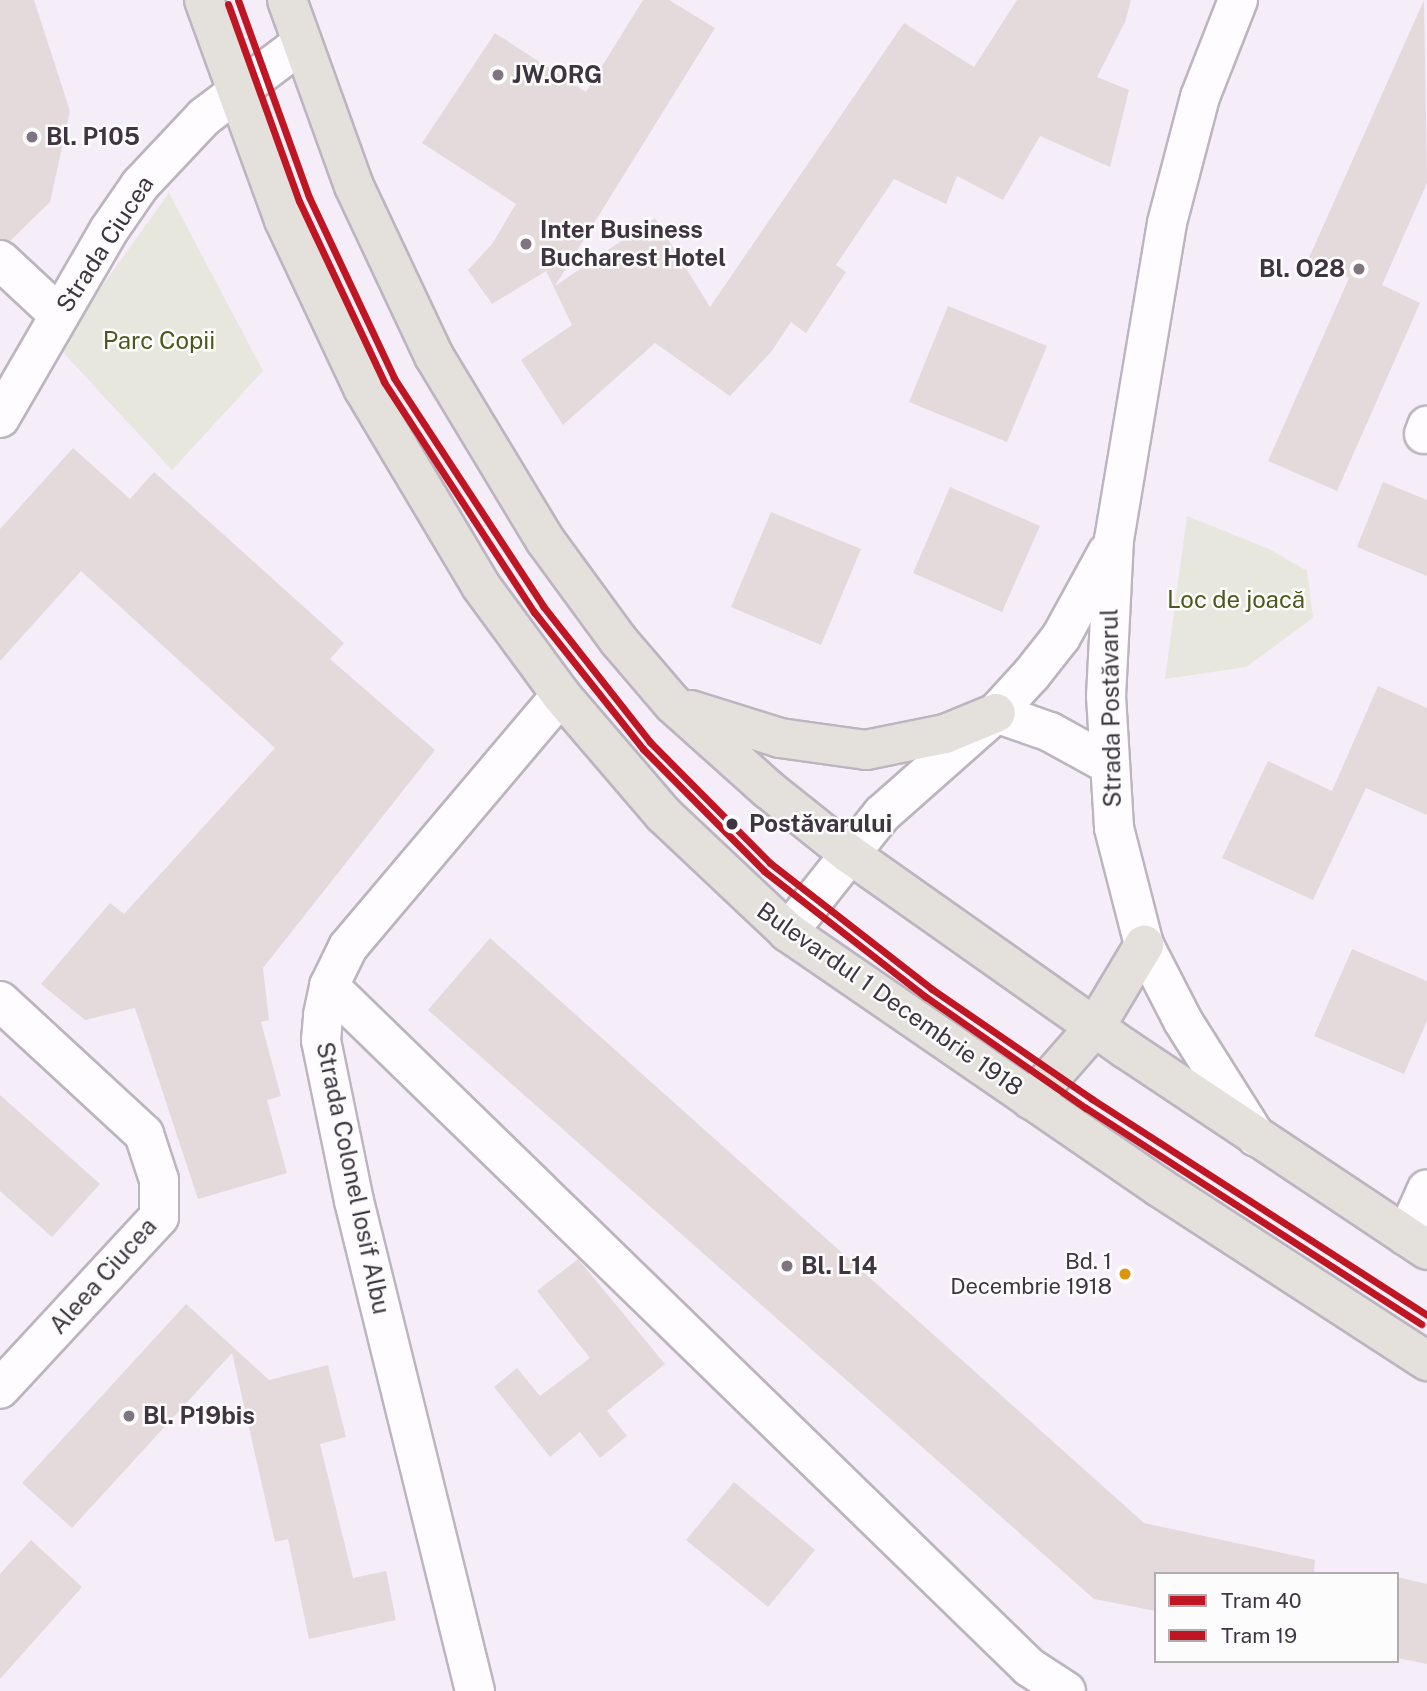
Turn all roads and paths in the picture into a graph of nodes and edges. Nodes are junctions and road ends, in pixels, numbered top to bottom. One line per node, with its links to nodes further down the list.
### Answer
1 (204, 0): 5 (main road, Bulevardul 1 Decembrie 1918)
2 (287, 0): 4 (main road)
3 (1238, 0): 9 (street, Strada Postăvarul)
4 (302, 43): 5 (street, Strada Ciucea); 11 (main road)
5 (234, 90): 7 (street, Strada Ciucea); 10 (main road, Bulevardul 1 Decembrie 1918)
6 (0, 260): 7 (street)
7 (59, 315): 8 (street, Strada Ciucea)
8 (0, 418)
9 (1114, 539): 12 (street, Strada Postăvarul); 13 (street, Strada Postăvarul)
10 (561, 695): 15 (main road, Bulevardul 1 Decembrie 1918); 17 (street, Strada Colonel Iosif Albu)
11 (673, 704): 12 (main road); 14 (main road)
12 (996, 713): 13 (street); 14 (street, Strada Postăvarul)
13 (1108, 764): 16 (street, Strada Postăvarul)
14 (848, 853): 15 (street, Strada Postăvarul); 19 (main road)
15 (788, 932): 20 (main road, Bulevardul 1 Decembrie 1918)
16 (1144, 945): 19 (main road); 21 (street, Strada Postăvarul)
17 (328, 986): 26 (street, Strada Colonel Iosif Albu); 27 (street)
18 (0, 1001): 25 (street, Aleea Ciucea)
19 (1095, 1027): 20 (main road); 21 (main road)
20 (1031, 1100): 24 (main road, Bulevardul 1 Decembrie 1918)
21 (1256, 1137): 23 (main road)
22 (1427, 1188): 23 (street)
23 (1416, 1243)
24 (1427, 1361)
25 (0, 1389)
26 (475, 1691)
27 (1066, 1691)

